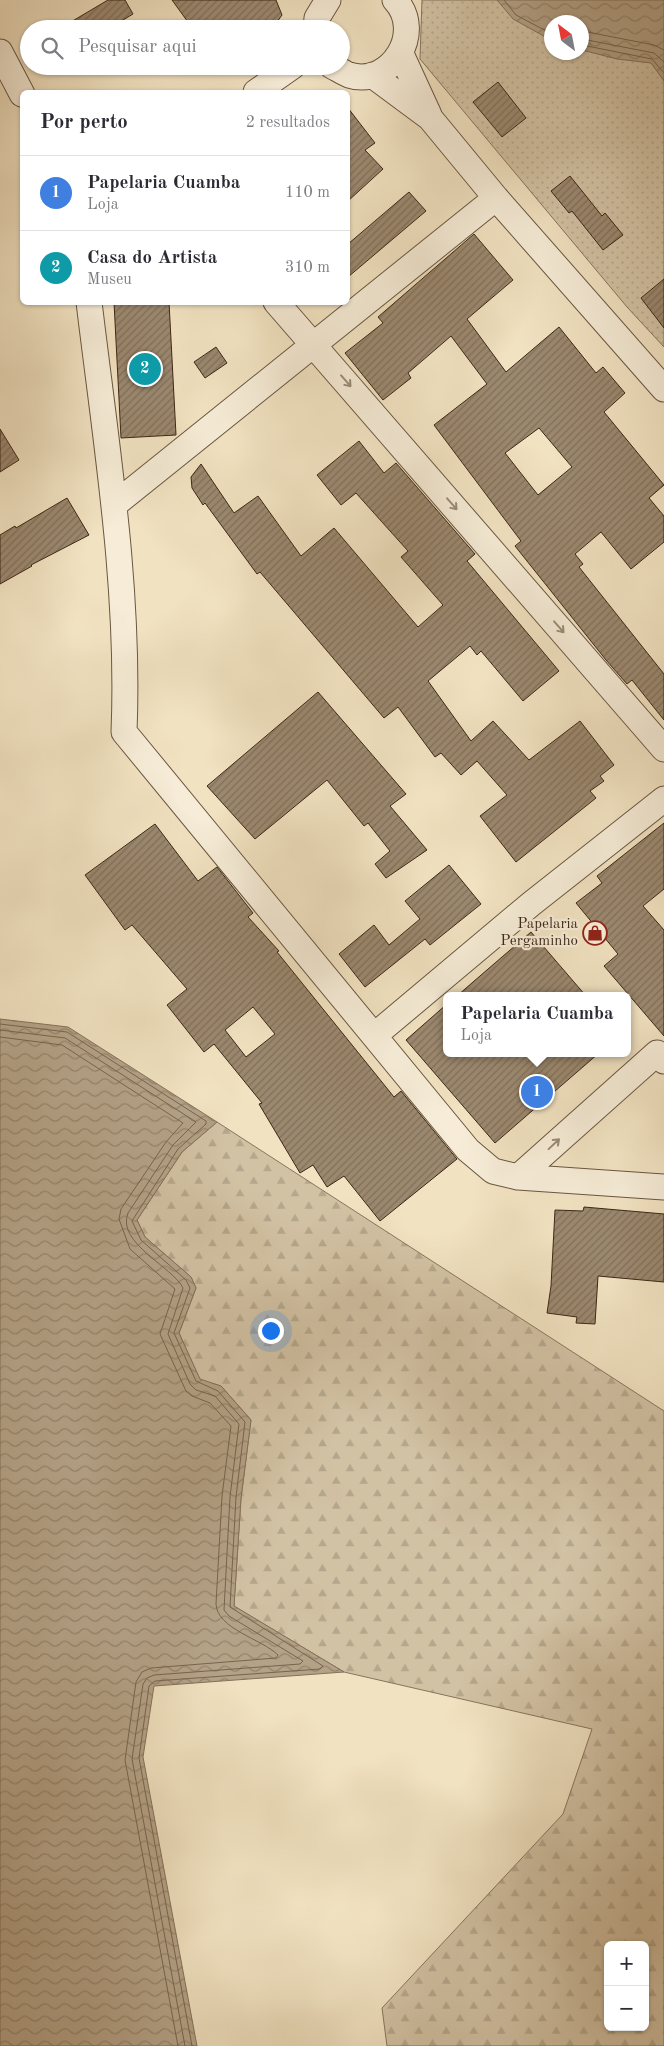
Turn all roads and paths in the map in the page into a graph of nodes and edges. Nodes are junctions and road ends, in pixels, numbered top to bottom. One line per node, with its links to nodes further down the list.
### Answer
1 (328, 0): 3 (street)
2 (395, 0): 5 (street)
3 (317, 20)
4 (0, 52): 9 (street)
5 (401, 54): 8 (street); 11 (street)
6 (280, 75): 10 (street)
7 (349, 75): 8 (street)
8 (372, 75): 11 (street)
9 (20, 90)
10 (259, 90)
11 (430, 118): 12 (street)
12 (496, 198): 15 (street); 16 (street)
13 (89, 305): 17 (street)
14 (279, 305): 15 (street)
15 (314, 344): 17 (street); 18 (street, one-way to 18)
16 (664, 389)
17 (114, 505): 20 (street)
18 (664, 749)
19 (664, 799): 20 (street)
20 (375, 1035): 22 (street)
21 (664, 1061): 22 (street, one-way to 21)
22 (518, 1178): 23 (street)
23 (664, 1187)

